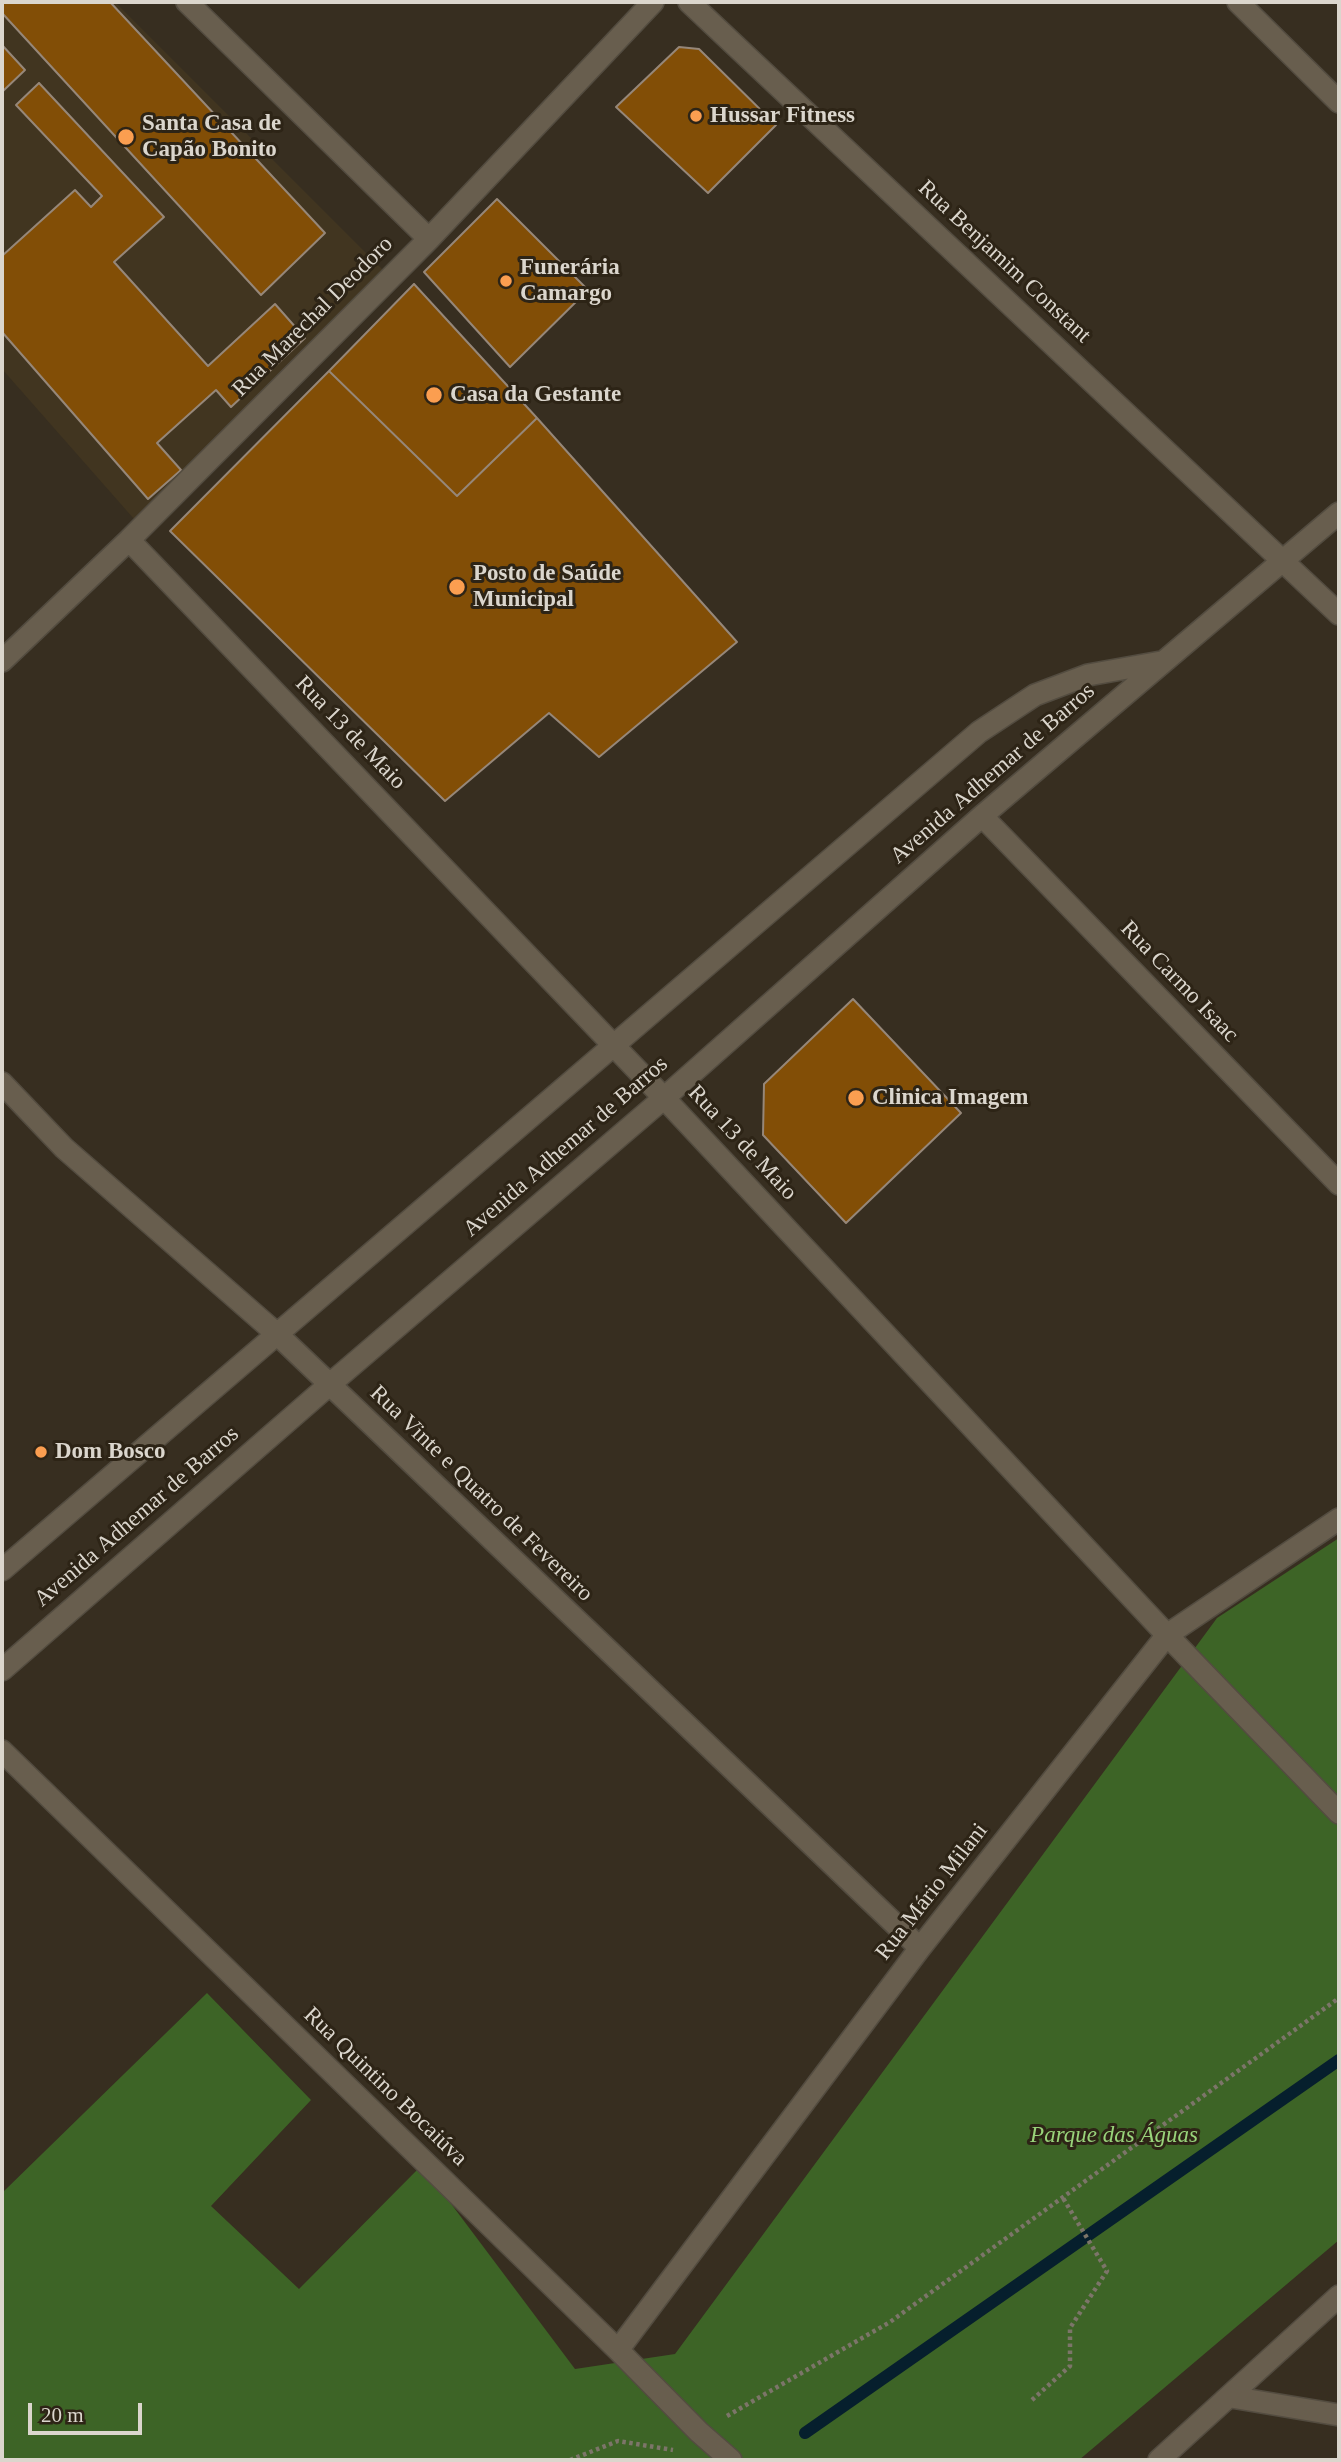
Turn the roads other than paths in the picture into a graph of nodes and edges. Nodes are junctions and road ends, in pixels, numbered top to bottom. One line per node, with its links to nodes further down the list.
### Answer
1 (187, 2): 6 (street)
2 (653, 2): 6 (street, Rua Marechal Deodoro)
3 (689, 2): 9 (street, Rua Benjamim Constant)
4 (1238, 2): 5 (street)
5 (1339, 102)
6 (429, 239): 8 (street, Rua Marechal Deodoro)
7 (1339, 513): 9 (street, Avenida Adhemar de Barros)
8 (128, 540): 11 (street, Rua Marechal Deodoro); 14 (street, Rua 13 de Maio)
9 (1283, 561): 10 (street, Rua Benjamim Constant); 12 (street, Avenida Adhemar de Barros)
10 (1339, 614)
11 (2, 661)
12 (1163, 662): 13 (street, Avenida Adhemar de Barros); 14 (street, Avenida Adhemar de Barros)
13 (982, 816): 16 (street, Avenida Adhemar de Barros); 17 (street, Rua Carmo Isaac)
14 (614, 1045): 16 (street, Rua 13 de Maio); 18 (street, Avenida Adhemar de Barros)
15 (2, 1083): 18 (street, Rua Vinte e Quatro de Fevereiro)
16 (664, 1098): 19 (street, Avenida Adhemar de Barros); 22 (street, Rua 13 de Maio)
17 (1339, 1184)
18 (277, 1334): 19 (street, Rua Vinte e Quatro de Fevereiro); 21 (street, Avenida Adhemar de Barros)
19 (329, 1385): 23 (street, Avenida Adhemar de Barros); 26 (street, Rua Vinte e Quatro de Fevereiro)
20 (1339, 1520): 22 (street, Rua Mário Milani)
21 (2, 1570)
22 (1167, 1635): 25 (street, Rua 13 de Maio); 26 (street, Rua Mário Milani)
23 (2, 1670)
24 (2, 1751): 28 (street, Rua Quintino Bocaiúva)
25 (1339, 1813)
26 (920, 1948): 28 (street, Rua Mário Milani)
27 (1339, 2296): 29 (street)
28 (618, 2350): 31 (street, Rua Quintino Bocaiúva)
29 (1231, 2397): 30 (street); 32 (street)
30 (1339, 2415)
31 (732, 2460)
32 (1159, 2460)

